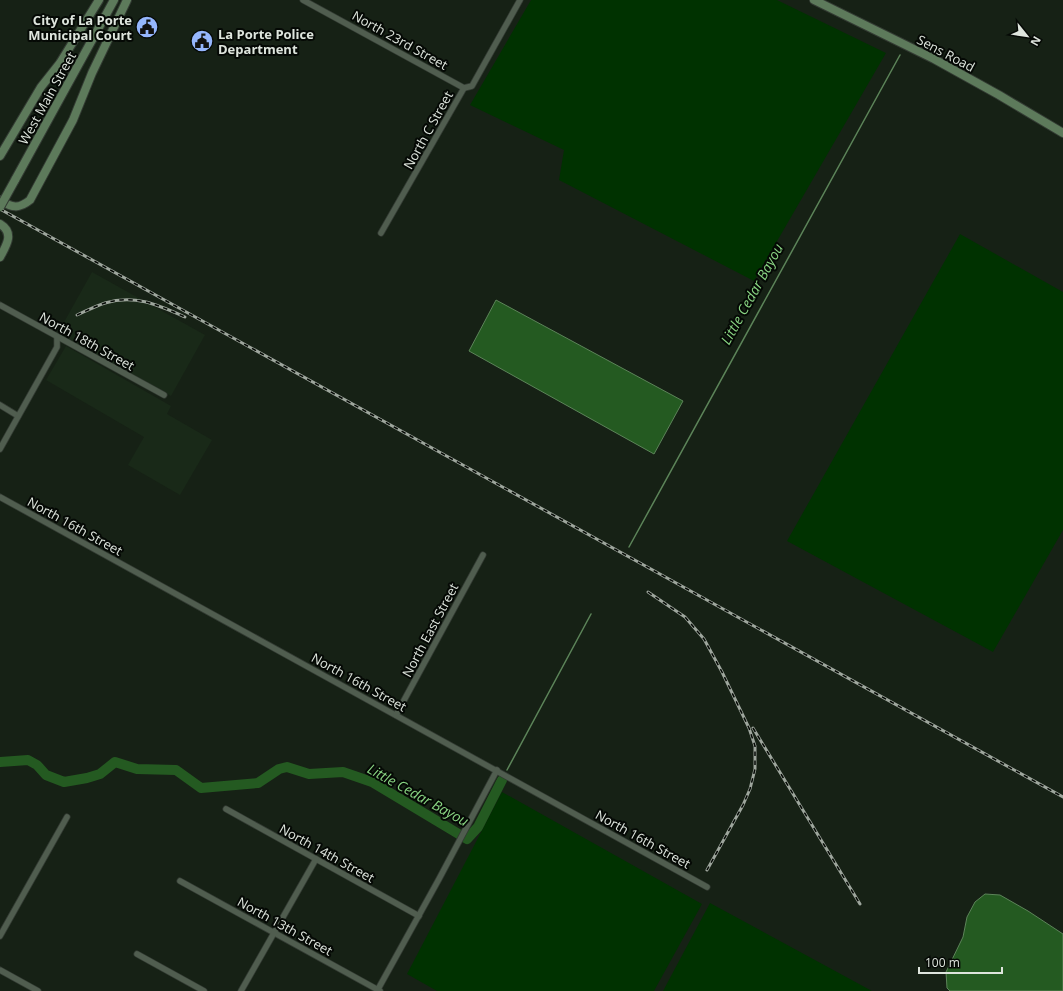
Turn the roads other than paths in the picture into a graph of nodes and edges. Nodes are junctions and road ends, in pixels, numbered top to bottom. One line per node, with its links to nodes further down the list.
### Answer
1 (99, 0): 9 (main road)
2 (114, 0): 11 (main road, West Main Street, bridge)
3 (126, 0): 10 (main road)
4 (303, 0): 7 (street, North 23rd Street)
5 (520, 0): 7 (street, North C Street)
6 (814, 0): 8 (main road, Sens Road)
7 (464, 88): 13 (street, North C Street)
8 (1063, 133)
9 (0, 156)
10 (0, 200)
11 (0, 207)
12 (0, 224): 14 (main road)
13 (381, 233)
14 (0, 257)
15 (0, 305): 16 (street, North 18th Street)
16 (57, 337): 17 (street, North 18th Street); 19 (street)
17 (164, 395)
18 (0, 405): 19 (street)
19 (18, 416): 20 (street)
20 (0, 449)
21 (0, 497): 23 (street, North 16th Street)
22 (483, 555): 23 (street, North East Street)
23 (396, 715): 24 (street, North 16th Street)
24 (497, 770): 29 (street, North 16th Street); 30 (street)
25 (226, 808): 27 (street, North 14th Street)
26 (67, 817): 32 (street)
27 (316, 859): 30 (street, North 14th Street); 31 (street)
28 (180, 880): 31 (street, North 13th Street)
29 (707, 887)
30 (419, 916): 38 (street)
31 (275, 933): 37 (street); 38 (street, North 13th Street)
32 (0, 936)
33 (137, 954): 36 (street)
34 (0, 970): 35 (street)
35 (38, 991)
36 (204, 991)
37 (241, 991)
38 (378, 991)

